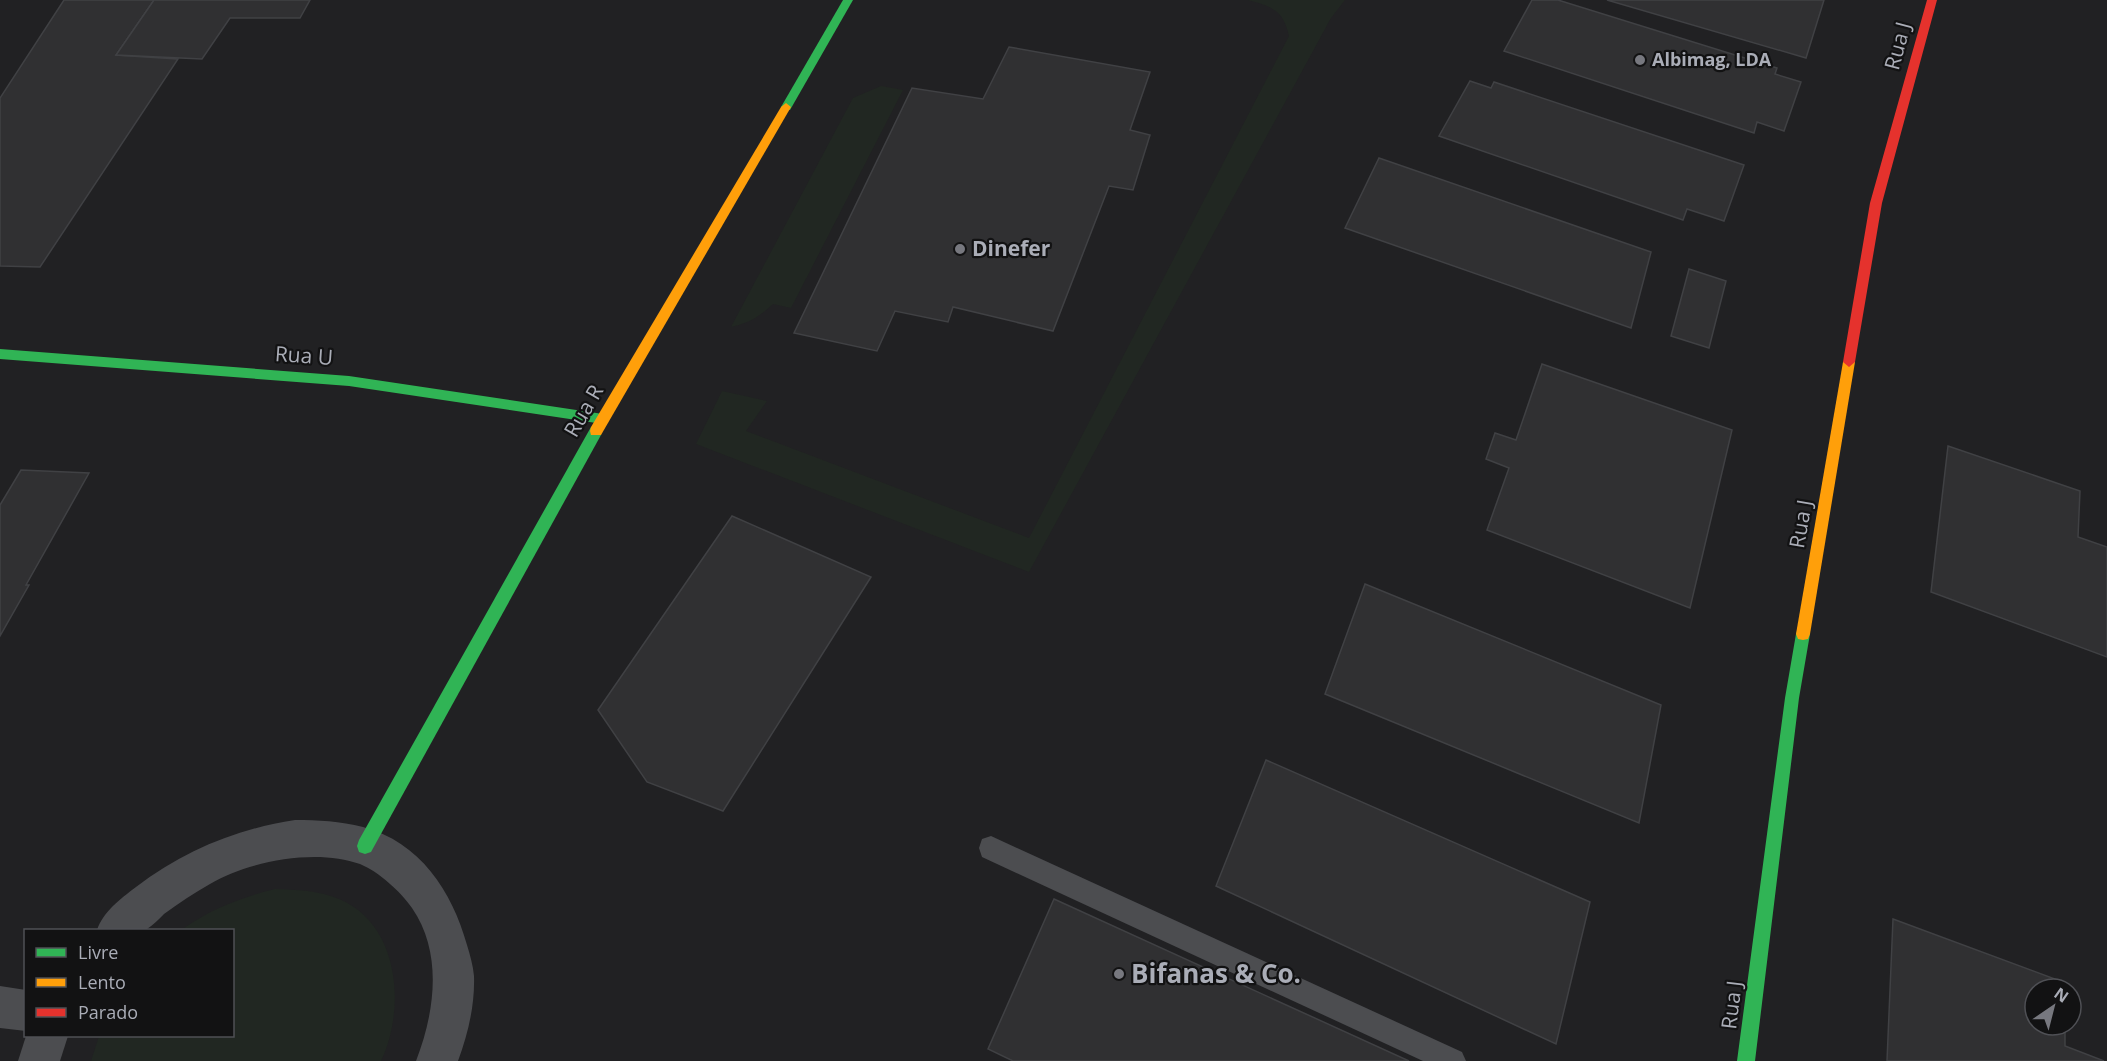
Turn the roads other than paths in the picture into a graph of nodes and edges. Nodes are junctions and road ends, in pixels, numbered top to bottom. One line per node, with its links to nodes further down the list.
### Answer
1 (848, 0): 4 (street, Rua R)
2 (1932, 0): 14 (street, Rua J)
3 (0, 354): 4 (street, Rua U)
4 (603, 419): 5 (street, Rua R)
5 (364, 846): 7 (street); 12 (street)
6 (991, 848): 13 (lane)
7 (118, 929)
8 (0, 1007): 9 (street)
9 (24, 1011)
10 (46, 1037): 11 (street)
11 (39, 1061)
12 (437, 1061)
13 (1453, 1061)
14 (1746, 1061)

